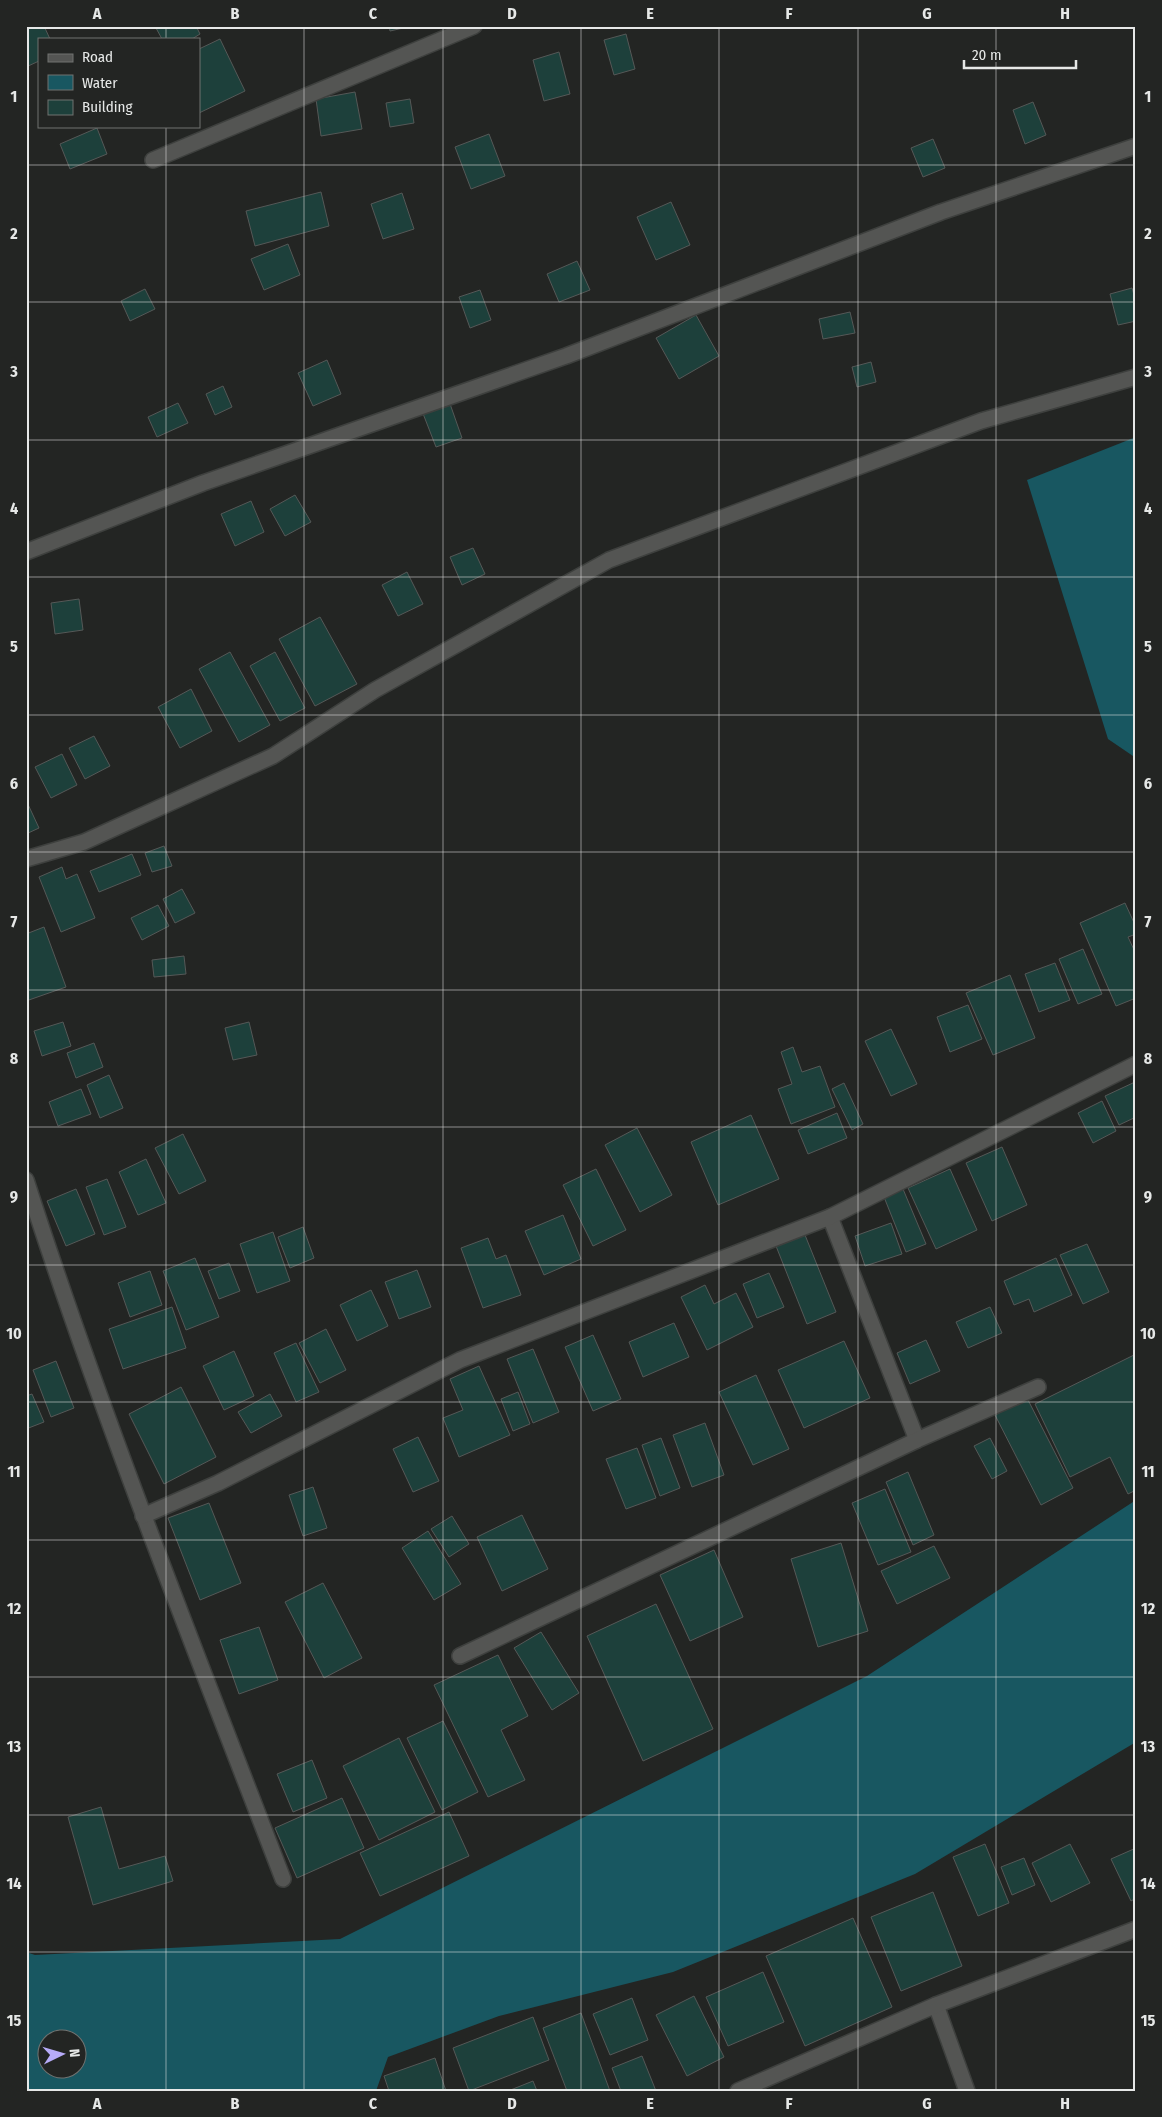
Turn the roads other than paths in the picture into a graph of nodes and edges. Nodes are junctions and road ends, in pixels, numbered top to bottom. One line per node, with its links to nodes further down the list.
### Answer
1 (474, 26): 3 (street)
2 (1136, 146): 5 (street)
3 (153, 160)
4 (1136, 377): 6 (street)
5 (26, 552)
6 (26, 859)
7 (1136, 1064): 9 (street)
8 (26, 1180): 12 (street)
9 (830, 1217): 11 (street); 12 (street)
10 (1038, 1387): 11 (street)
11 (917, 1440): 13 (street)
12 (143, 1516): 14 (street)
13 (460, 1656)
14 (283, 1879)
15 (1136, 1929): 16 (street)
16 (936, 2005): 17 (street); 18 (street)
17 (738, 2091)
18 (967, 2091)

